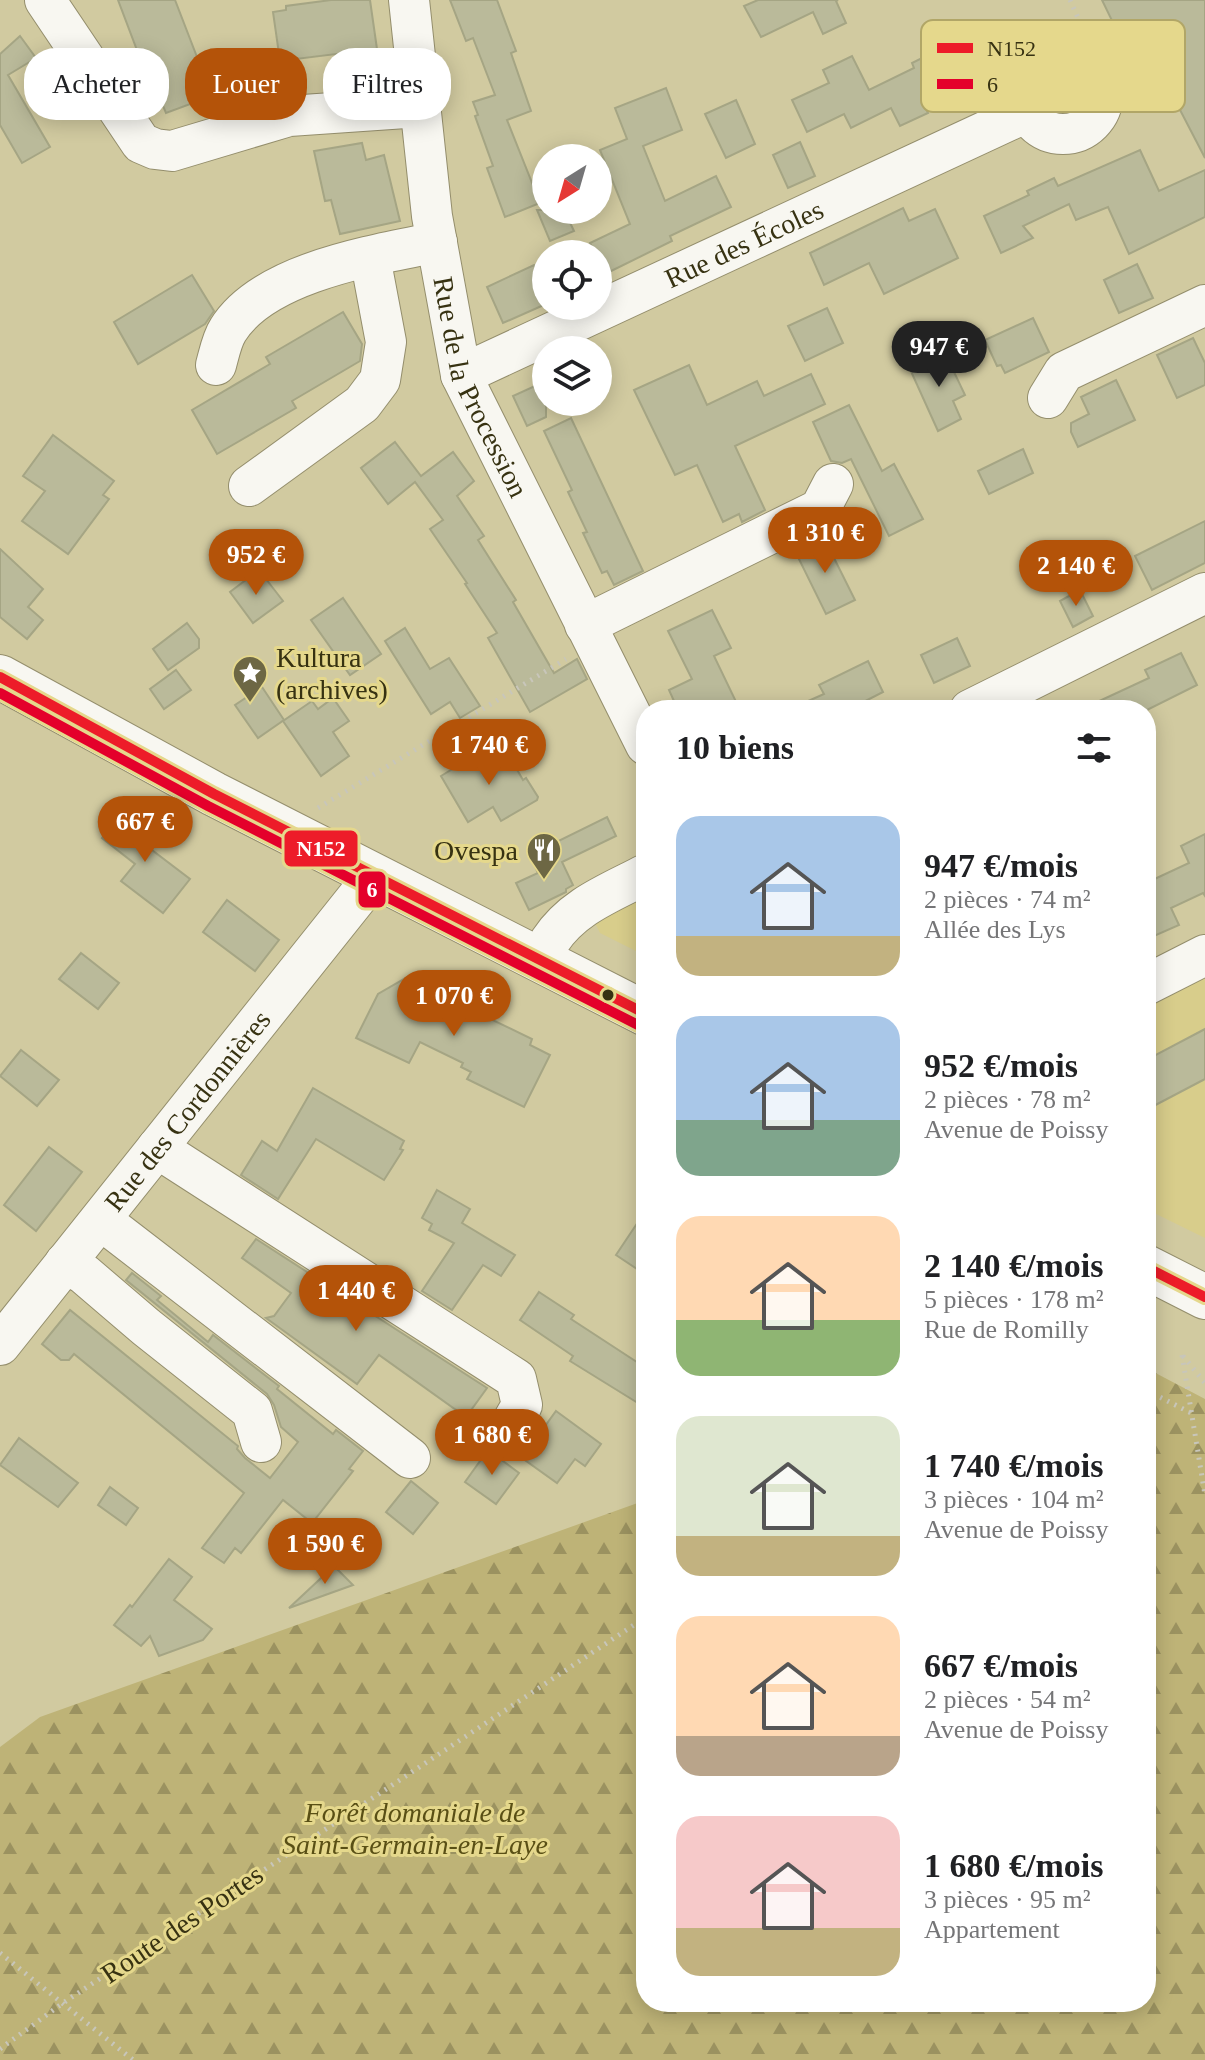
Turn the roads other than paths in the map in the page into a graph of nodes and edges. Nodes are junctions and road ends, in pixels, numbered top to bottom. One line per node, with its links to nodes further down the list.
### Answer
1 (45, 0): 6 (street)
2 (409, 0): 3 (street, Rue de la Procession)
3 (414, 48)
4 (1027, 112): 5 (street); 12 (street, Rue des Écoles)
5 (1098, 112)
6 (323, 114)
7 (422, 120): 8 (street, Rue de la Procession)
8 (437, 242): 9 (street); 12 (street, Rue de la Procession)
9 (370, 257): 11 (street); 15 (street)
10 (1205, 305): 13 (street)
11 (216, 365)
12 (461, 375): 17 (street, Rue de la Procession)
13 (1048, 398)
14 (833, 484): 17 (street)
15 (249, 486)
16 (1205, 593): 19 (street)
17 (590, 634): 21 (street, Rue de la Procession)
18 (0, 677): 20 (main road)
19 (990, 700)
20 (77, 718): 22 (main road); 22 (main road)
21 (636, 725)
22 (378, 865): 24 (main road); 29 (street, Rue des Cordonnières)
23 (632, 887): 24 (street)
24 (546, 951): 27 (main road); 28 (main road)
25 (1205, 955): 26 (street)
26 (1156, 980)
27 (636, 985)
28 (636, 1008)
29 (157, 1148): 30 (street, Rue des Cordonnières); 37 (street)
30 (101, 1220): 32 (street, Rue des Cordonnières); 39 (street)
31 (1156, 1245): 33 (main road)
32 (65, 1263): 36 (street, Rue des Cordonnières); 38 (street)
33 (1205, 1270)
34 (1156, 1272): 35 (main road)
35 (1205, 1297)
36 (0, 1345)
37 (507, 1431)
38 (261, 1442)
39 (410, 1458)

